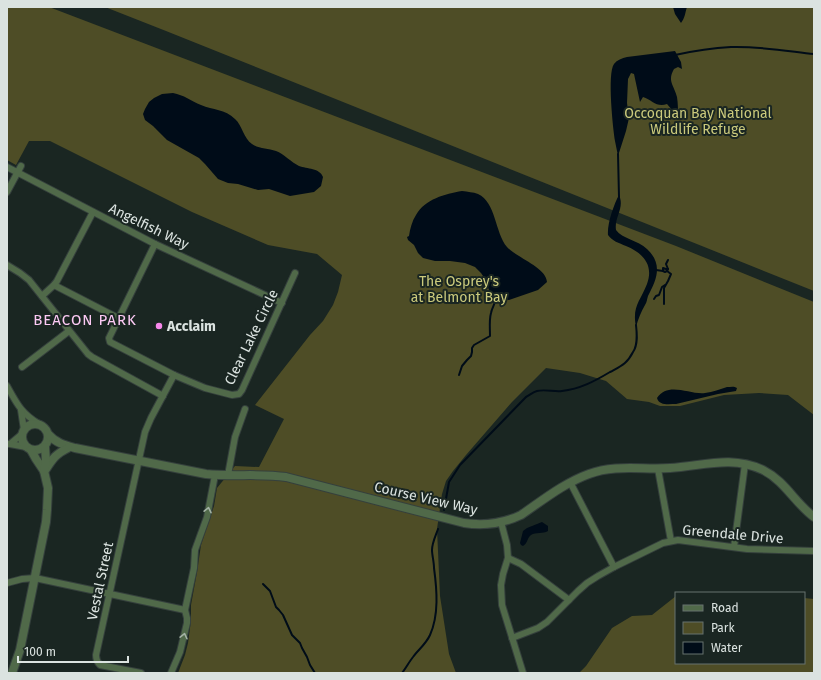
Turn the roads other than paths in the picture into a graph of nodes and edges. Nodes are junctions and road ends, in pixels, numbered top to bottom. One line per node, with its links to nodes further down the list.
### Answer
1 (21, 166): 3 (street)
2 (7, 168): 3 (street, Angelfish Way)
3 (17, 173): 4 (street); 5 (street, Angelfish Way)
4 (7, 192)
5 (93, 212): 6 (street, Angelfish Way); 9 (street)
6 (154, 244): 11 (street, Angelfish Way); 12 (street, Clear Lake Circle)
7 (7, 265): 10 (street)
8 (295, 273): 11 (street, Clear Lake Circle)
9 (54, 285): 10 (street); 12 (street)
10 (42, 296): 13 (street)
11 (282, 303): 15 (street, Clear Lake Circle)
12 (118, 318): 15 (street, Clear Lake Circle)
13 (70, 331): 14 (street); 17 (street)
14 (22, 367)
15 (174, 375): 17 (street)
16 (7, 386): 19 (street)
17 (163, 396): 27 (street)
18 (245, 409): 32 (street)
19 (21, 410): 20 (street); 21 (street)
20 (39, 424): 21 (street); 22 (street)
21 (23, 432): 23 (street); 25 (street)
22 (48, 434): 24 (street); 26 (street, Course View Way)
23 (8, 444): 25 (street)
24 (46, 446): 25 (street); 26 (street, Course View Way); 30 (street)
25 (28, 448): 30 (street)
26 (71, 448): 27 (street, Course View Way); 30 (street)
27 (138, 461): 31 (street, Course View Way); 43 (street, Vestal Street)
28 (746, 464): 29 (street, Course View Way); 34 (street, Course View Way); 37 (street)
29 (658, 469): 33 (street, Course View Way); 36 (street)
30 (44, 471): 41 (street)
31 (215, 475): 32 (street, Course View Way); 45 (street, one-way to 31)
32 (228, 476): 35 (street, Course View Way)
33 (570, 482): 35 (street, Course View Way); 40 (street)
34 (814, 517)
35 (501, 522): 39 (street)
36 (671, 541): 37 (street, Greendale Drive); 40 (street, Greendale Drive)
37 (734, 547): 38 (street, Greendale Drive)
38 (814, 552)
39 (508, 558): 44 (street); 46 (street)
40 (614, 567): 44 (street, Greendale Drive)
41 (35, 578): 42 (street); 43 (street); 47 (street)
42 (7, 583)
43 (109, 594): 45 (street); 50 (street, Vestal Street)
44 (569, 600): 46 (street, Greendale Drive)
45 (185, 610): 51 (street, one-way to 45)
46 (512, 638): 52 (street)
47 (20, 650): 48 (street); 49 (street)
48 (12, 673)
49 (19, 673)
50 (141, 673)
51 (171, 673)
52 (523, 673)

